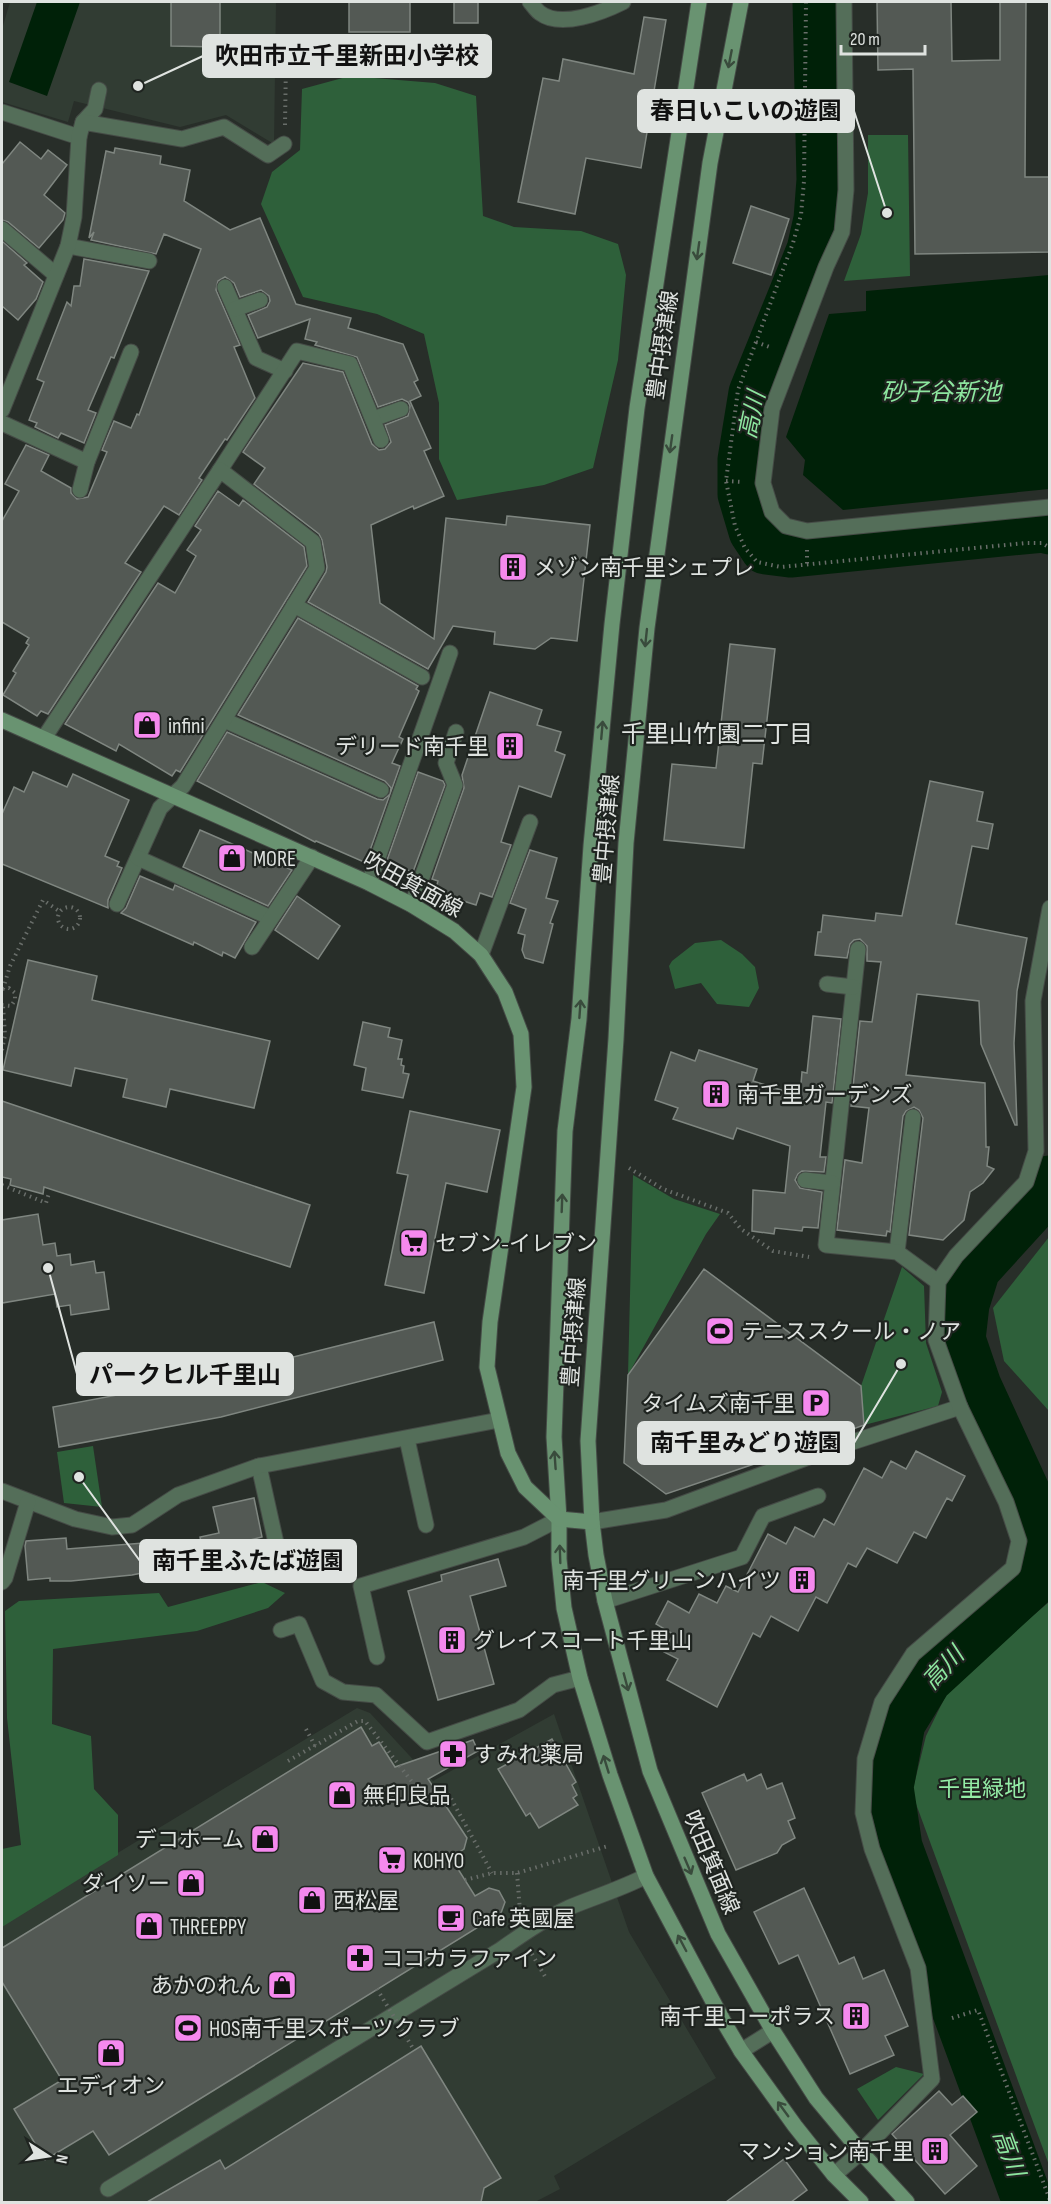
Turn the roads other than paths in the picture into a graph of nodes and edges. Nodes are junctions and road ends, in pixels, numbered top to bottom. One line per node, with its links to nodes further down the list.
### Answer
1 (530, 2): 2 (street)
2 (623, 2)
3 (699, 2): 63 (main road, 豊中摂津線, one-way to 3)
4 (741, 2): 64 (main road, 豊中摂津線, one-way to 64)
5 (844, 2): 28 (street)
6 (99, 90): 8 (street)
7 (2, 112): 9 (street)
8 (83, 122): 9 (street); 10 (street)
9 (79, 137): 12 (street)
10 (284, 144)
11 (2, 229): 14 (street)
12 (68, 246): 13 (street); 14 (street)
13 (149, 261)
14 (56, 275): 21 (street)
15 (225, 287): 17 (street)
16 (260, 300): 17 (street)
17 (235, 309): 19 (street)
18 (131, 352): 25 (street)
19 (285, 371): 22 (street); 26 (street)
20 (400, 409): 22 (street)
21 (2, 410)
22 (373, 418): 24 (street)
23 (2, 423): 25 (street)
24 (381, 440)
25 (87, 462): 27 (street)
26 (220, 470): 29 (street); 35 (street)
27 (80, 490)
28 (1050, 507)
29 (294, 605): 31 (street); 32 (street)
30 (450, 653): 41 (street)
31 (422, 677)
32 (224, 720): 36 (street); 37 (street)
33 (3, 724): 35 (main road, 吹田箕面線)
34 (456, 732): 43 (street)
35 (44, 738): 37 (main road, 吹田箕面線)
36 (381, 790)
37 (173, 796): 39 (main road, 吹田箕面線); 40 (street)
38 (530, 822): 48 (street)
39 (312, 857): 41 (main road, 吹田箕面線); 45 (street)
40 (138, 858): 42 (street); 45 (street)
41 (369, 883): 43 (main road, 吹田箕面線)
42 (117, 904)
43 (412, 905): 48 (main road, 吹田箕面線)
44 (1050, 909): 55 (street)
45 (271, 918): 46 (street)
46 (252, 947)
47 (858, 949): 50 (street)
48 (481, 955): 57 (main road, 吹田箕面線)
49 (827, 984): 50 (street)
50 (853, 987): 53 (street)
51 (913, 1117): 54 (street)
52 (806, 1180): 53 (street)
53 (832, 1183): 54 (street)
54 (897, 1252): 55 (street)
55 (938, 1282): 56 (street)
56 (960, 1407): 64 (street); 75 (street)
57 (499, 1420): 58 (street); 63 (main road, 吹田箕面線)
58 (406, 1439): 59 (street); 65 (street)
59 (259, 1466): 62 (street); 66 (street)
60 (2, 1491): 62 (street)
61 (818, 1496): 68 (street)
62 (28, 1502): 67 (street)
63 (559, 1519): 64 (main road); 70 (street); 71 (main road, one-way to 63)
64 (592, 1522): 68 (main road, 吹田箕面線)
65 (426, 1525)
66 (282, 1570)
67 (2, 1582)
68 (605, 1601): 73 (main road, 吹田箕面線, one-way to 73)
69 (281, 1630): 71 (street)
70 (377, 1657)
71 (580, 1678): 72 (main road, one-way to 71)
72 (646, 1876): 74 (main road, one-way to 72); 77 (street)
73 (772, 2031): 74 (street); 75 (main road, 吹田箕面線)
74 (741, 2051): 76 (main road, one-way to 74)
75 (861, 2152): 76 (street); 79 (main road, 吹田箕面線)
76 (834, 2175): 78 (main road)
77 (108, 2189)
78 (861, 2202)
79 (907, 2202)

